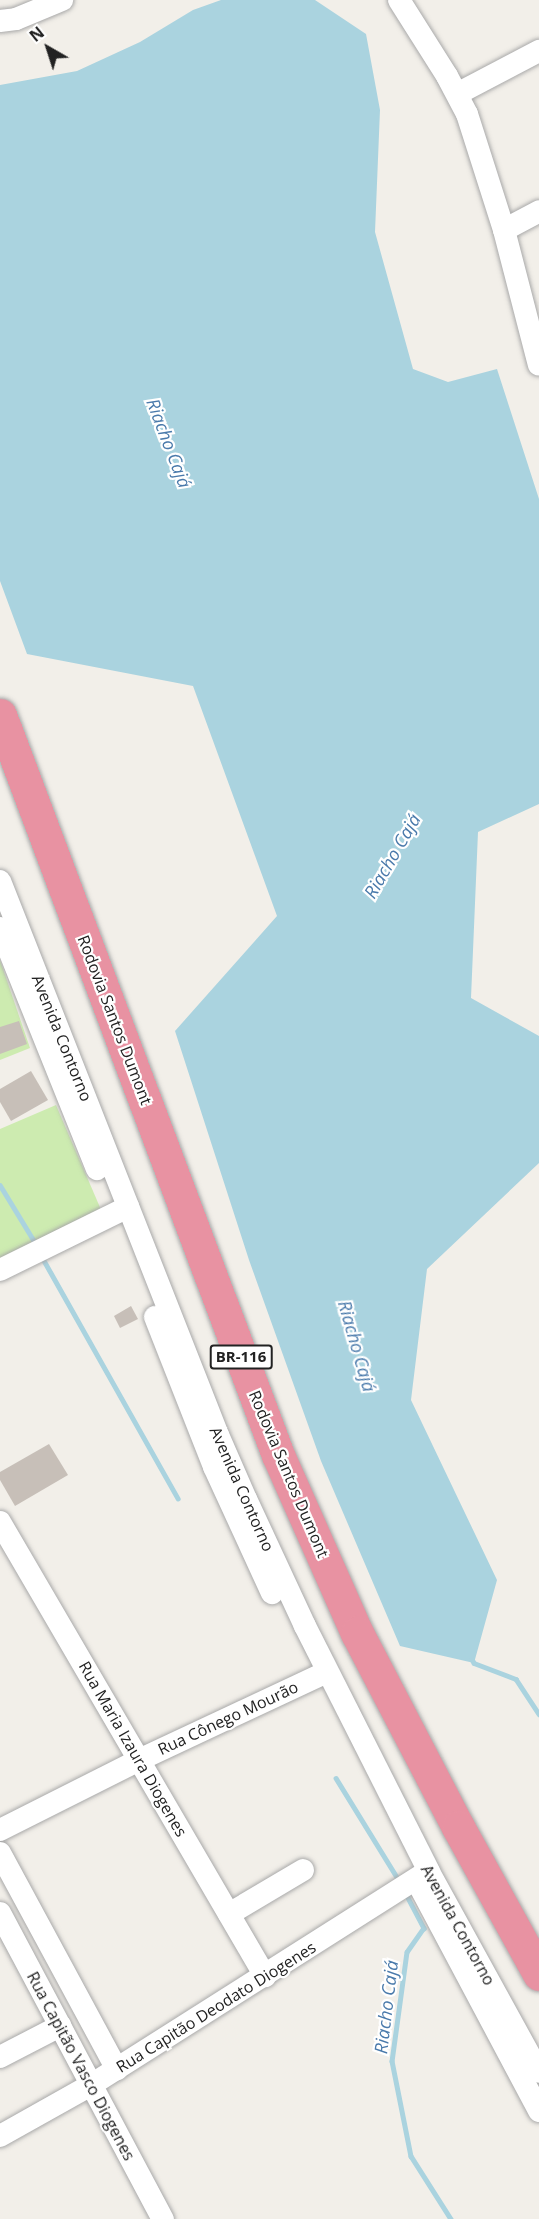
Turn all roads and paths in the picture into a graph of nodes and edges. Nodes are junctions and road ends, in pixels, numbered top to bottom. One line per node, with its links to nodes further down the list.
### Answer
1 (62, 0): 3 (street)
2 (399, 0): 5 (street)
3 (0, 21)
4 (539, 51): 5 (street)
5 (457, 94): 7 (street)
6 (539, 211): 7 (street)
7 (504, 230): 8 (street)
8 (538, 356)
9 (0, 715): 24 (highway, Rodovia Santos Dumont / BR-116)
10 (0, 881): 12 (street, Avenida Contorno)
11 (0, 928): 12 (street)
12 (44, 1017): 13 (street, Avenida Contorno)
13 (121, 1210): 14 (street); 16 (street, Avenida Contorno)
14 (0, 1270)
15 (0, 1522): 17 (street, Rua Maria Izaura Diogenes)
16 (321, 1675): 17 (street, Rua Cônego Mourão); 21 (street, Avenida Contorno)
17 (139, 1760): 18 (street, Rua Cônego Mourão); 23 (street, Rua Maria Izaura Diogenes)
18 (0, 1830)
19 (0, 1853): 28 (street, Rua Capitão Vasco Diogenes)
20 (303, 1870): 23 (street)
21 (422, 1876): 25 (street, Rua Capitão Deodato Diogenes); 29 (street, Avenida Contorno); 31 (street)
22 (0, 1912): 26 (street, Rua Capitão Vasco Diogenes)
23 (229, 1914): 25 (street, Rua Maria Izaura Diogenes)
24 (539, 1974)
25 (265, 1976): 28 (street, Rua Capitão Deodato Diogenes)
26 (60, 2026): 27 (street); 30 (street, Rua Capitão Vasco Diogenes)
27 (0, 2057)
28 (117, 2069): 30 (street, Rua Capitão Deodato Diogenes)
29 (539, 2072)
30 (91, 2085): 32 (street, Rua Capitão Deodato Diogenes); 33 (street, Rua Capitão Vasco Diogenes)
31 (539, 2111)
32 (0, 2136)
33 (163, 2219)

